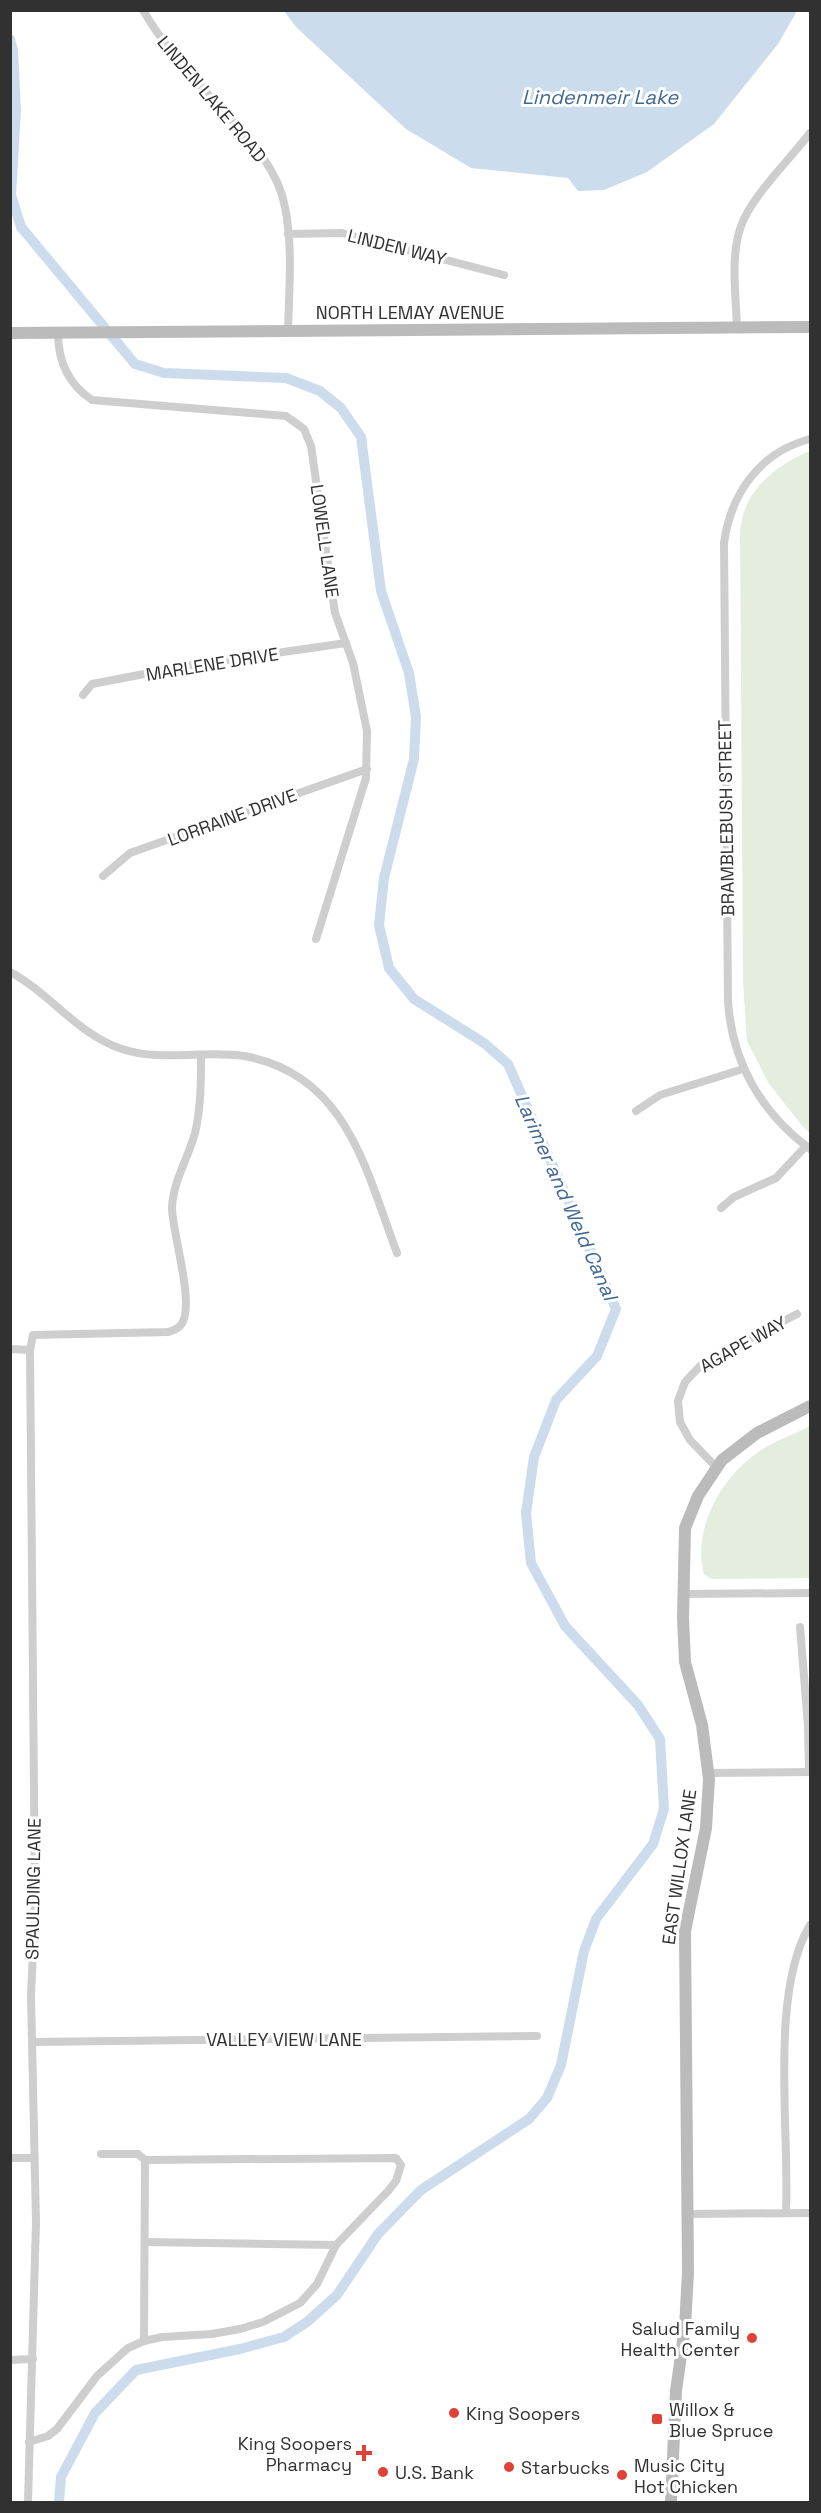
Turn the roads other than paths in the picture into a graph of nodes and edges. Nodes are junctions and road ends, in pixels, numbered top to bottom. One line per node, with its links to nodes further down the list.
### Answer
1 (143, 10): 3 (street, LINDEN LAKE ROAD)
2 (810, 133): 6 (street)
3 (288, 234): 4 (street, LINDEN WAY); 7 (street, LINDEN LAKE ROAD)
4 (504, 275)
5 (810, 327): 6 (main road, NORTH LEMAY AVENUE)
6 (737, 328): 7 (main road, NORTH LEMAY AVENUE)
7 (288, 331): 9 (main road, NORTH LEMAY AVENUE)
8 (10, 333): 9 (main road, NORTH LEMAY AVENUE)
9 (58, 333): 11 (street, LOWELL LANE)
10 (810, 439): 18 (street, BRAMBLEBUSH STREET)
11 (346, 643): 12 (street, MARLENE DRIVE); 13 (street, LOWELL LANE)
12 (82, 695)
13 (367, 769): 14 (street, LORRAINE DRIVE); 15 (street, LOWELL LANE)
14 (103, 876)
15 (316, 939)
16 (10, 972): 17 (street)
17 (201, 1055): 22 (street); 25 (street, SPAULDING LANE)
18 (743, 1069): 19 (street); 20 (street, BRAMBLEBUSH STREET)
19 (636, 1111)
20 (808, 1147): 21 (street)
21 (720, 1208)
22 (397, 1253)
23 (797, 1314): 27 (street, AGAPE WAY)
24 (10, 1349): 25 (street)
25 (30, 1350): 35 (street, SPAULDING LANE)
26 (810, 1406): 27 (main road, EAST WILLOX LANE)
27 (716, 1467): 29 (main road, EAST WILLOX LANE)
28 (810, 1593): 29 (street)
29 (683, 1594): 32 (main road, EAST WILLOX LANE)
30 (800, 1627): 31 (street)
31 (810, 1772): 32 (street)
32 (709, 1773): 42 (main road, EAST WILLOX LANE)
33 (810, 1925): 40 (street)
34 (537, 2036): 35 (street, VALLEY VIEW LANE)
35 (32, 2042): 38 (street, SPAULDING LANE)
36 (101, 2154): 39 (street)
37 (10, 2158): 38 (street)
38 (34, 2158): 46 (street, SPAULDING LANE)
39 (145, 2160): 43 (street); 44 (street)
40 (786, 2213): 41 (street); 42 (street)
41 (810, 2213)
42 (687, 2214): 50 (main road, EAST WILLOX LANE)
43 (145, 2242): 44 (street); 45 (street)
44 (336, 2245): 45 (street)
45 (144, 2341): 48 (street)
46 (33, 2359): 47 (street); 48 (street, SPAULDING LANE)
47 (10, 2360)
48 (29, 2442): 49 (street, SPAULDING LANE)
49 (28, 2502)
50 (671, 2502)

